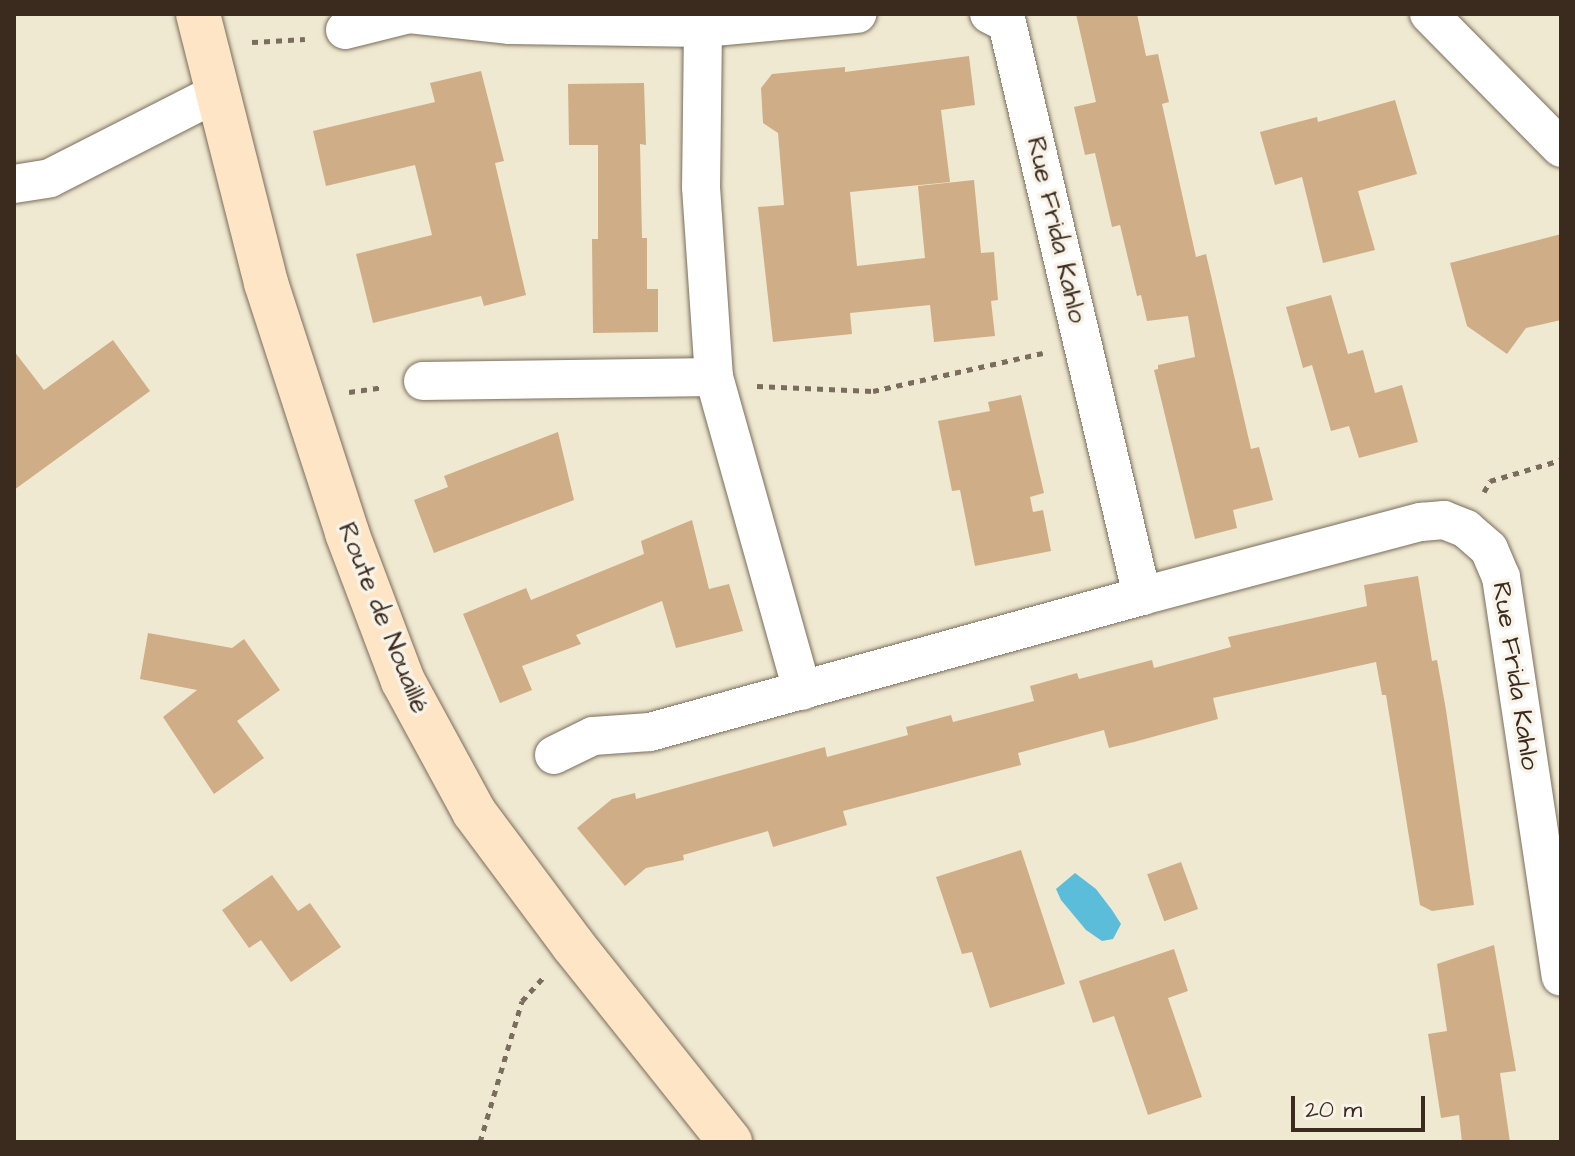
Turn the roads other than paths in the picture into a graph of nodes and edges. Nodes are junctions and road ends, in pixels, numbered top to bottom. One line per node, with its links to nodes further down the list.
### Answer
1 (409, 14): 5 (street); 6 (street)
2 (857, 14): 5 (street)
3 (989, 14): 13 (street, Rue Frida Kahlo)
4 (1429, 14): 9 (street)
5 (703, 28): 11 (street)
6 (345, 30)
7 (203, 32): 8 (street, Route de Nouaillé)
8 (217, 93): 10 (street); 17 (street, Route de Nouaillé)
9 (1561, 148)
10 (14, 184)
11 (714, 377): 12 (street); 14 (street)
12 (423, 381)
13 (1142, 596): 14 (street); 16 (street, Rue Frida Kahlo)
14 (802, 691): 15 (street)
15 (554, 755)
16 (1561, 977)
17 (730, 1142)

